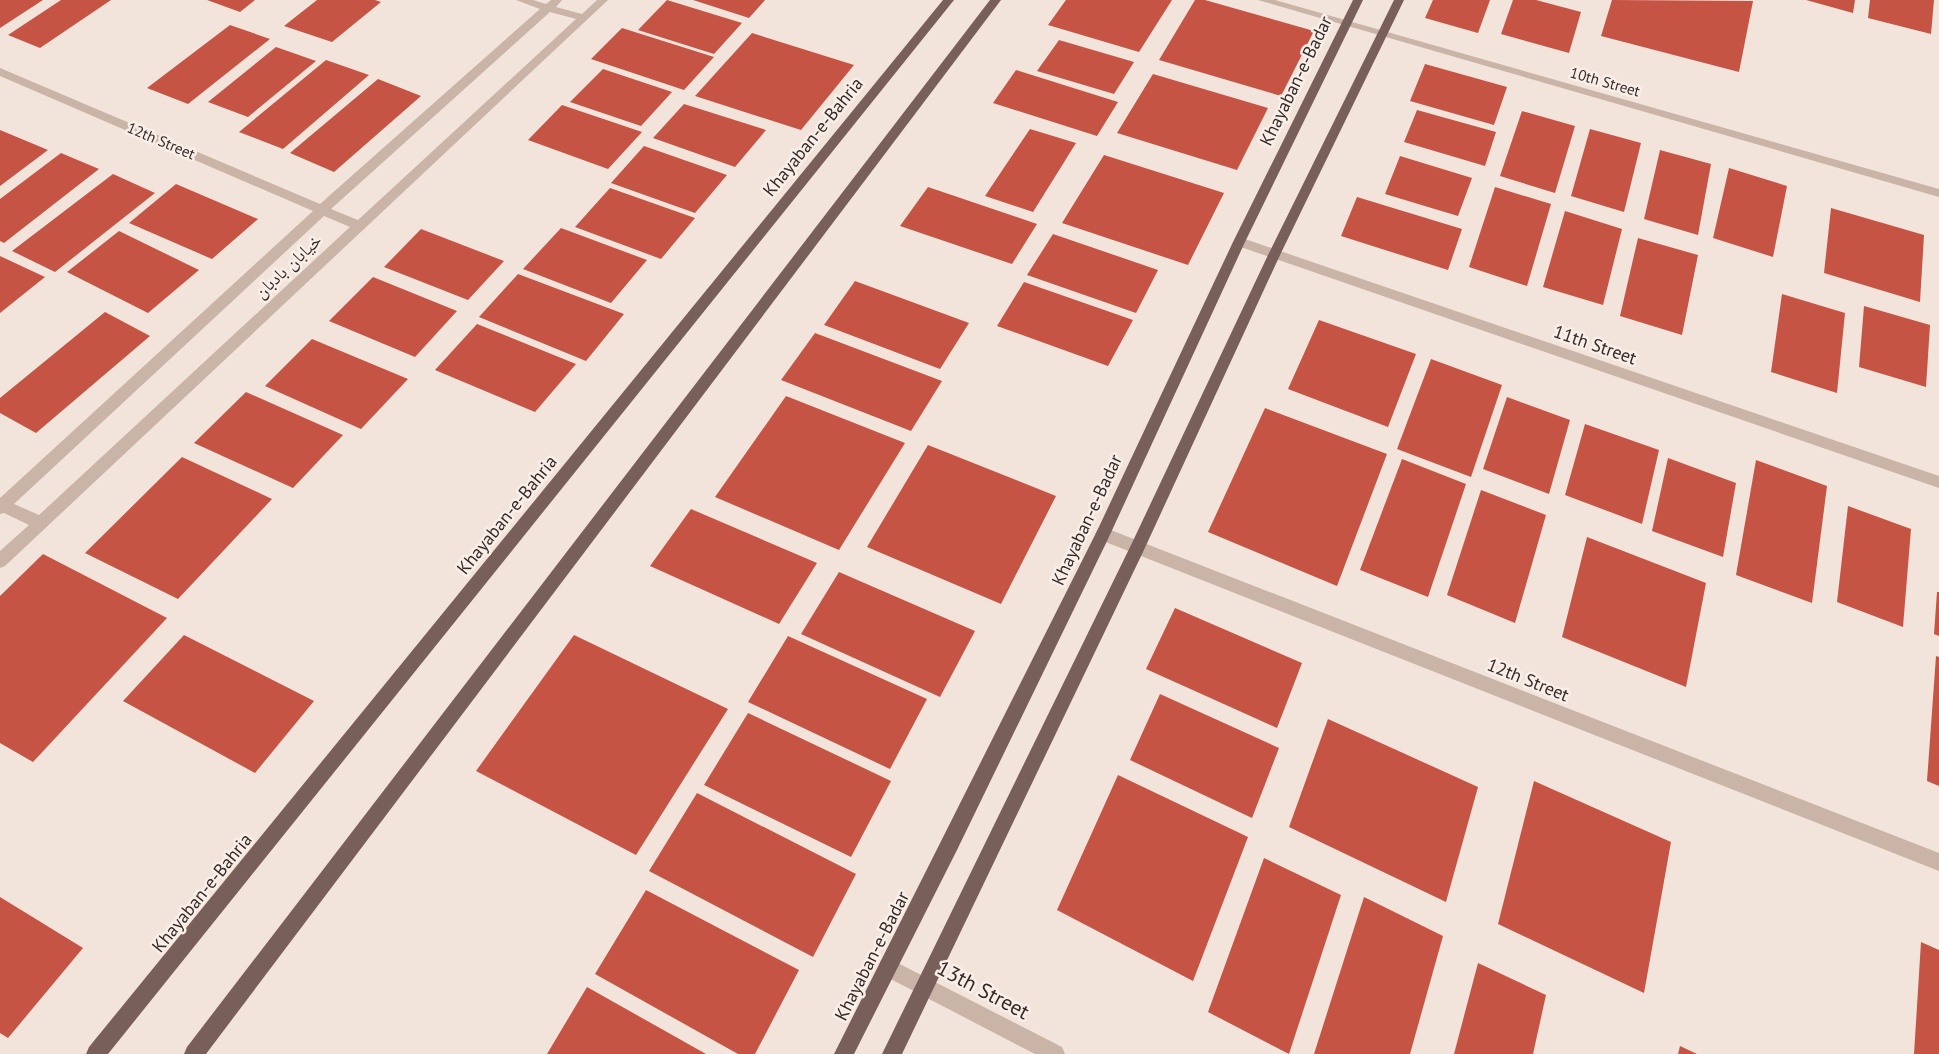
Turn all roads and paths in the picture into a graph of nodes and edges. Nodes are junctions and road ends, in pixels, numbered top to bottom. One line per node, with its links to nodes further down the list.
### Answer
1 (521, 0): 9 (street)
2 (557, 0): 9 (street, خیابان بادبان)
3 (603, 0): 10 (street, خیابان بادبان)
4 (949, 0): 28 (main road, Khayaban-e-Bahria)
5 (996, 0): 29 (main road)
6 (1263, 0): 11 (street, 10th Street)
7 (1358, 0): 11 (main road, Khayaban-e-Badar)
8 (1399, 0): 12 (main road)
9 (547, 9): 10 (street); 15 (street, خیابان بادبان)
10 (584, 18): 16 (street, خیابان بادبان)
11 (1346, 24): 12 (street, 10th Street); 17 (main road, Khayaban-e-Badar)
12 (1383, 34): 14 (street, 10th Street); 18 (main road)
13 (0, 72): 15 (street, 12th Street)
14 (1939, 193)
15 (322, 210): 16 (street, 12th Street); 20 (street, خیابان بادبان)
16 (359, 226): 21 (street, خیابان بادبان)
17 (1239, 242): 18 (street, 11th Street); 22 (main road, Khayaban-e-Badar)
18 (1274, 255): 19 (street, 11th Street); 23 (main road)
19 (1939, 482)
20 (1, 506): 21 (street)
21 (40, 524): 24 (street, خیابان بادبان)
22 (1103, 534): 23 (street, 12th Street); 26 (main road, Khayaban-e-Badar)
23 (1138, 547): 25 (street, 12th Street); 27 (main road)
24 (0, 561)
25 (1939, 862)
26 (888, 968): 27 (street, 13th Street); 30 (main road, Khayaban-e-Badar)
27 (924, 984): 31 (main road); 32 (street, 13th Street)
28 (96, 1054)
29 (194, 1054)
30 (844, 1054)
31 (892, 1054)
32 (1055, 1054)

